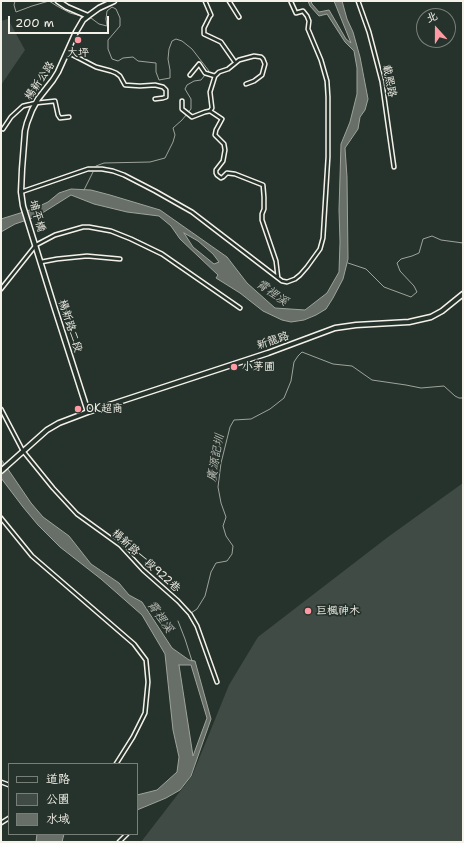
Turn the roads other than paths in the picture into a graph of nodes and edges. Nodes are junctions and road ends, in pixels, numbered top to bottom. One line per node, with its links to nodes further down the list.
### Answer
1 (58, 1): 7 (main road)
2 (114, 1): 7 (main road, 楊新公路)
3 (205, 1): 10 (street)
4 (229, 1): 8 (street)
5 (358, 1): 20 (street, 載熙路)
6 (291, 2): 25 (street)
7 (88, 16): 9 (main road, 楊新公路)
8 (239, 17)
9 (67, 52): 14 (street); 16 (main road, 楊新公路)
10 (235, 62): 12 (street); 13 (street)
11 (190, 75): 12 (street)
12 (215, 76): 17 (street)
13 (246, 84)
14 (155, 99)
15 (182, 101): 17 (street)
16 (36, 103): 18 (street); 19 (street); 21 (main road, 楊新公路)
17 (210, 111): 25 (street)
18 (69, 117)
19 (2, 129)
20 (394, 167)
21 (21, 192): 22 (main road, 埔平橋); 25 (street)
22 (36, 245): 24 (main road, 楊新路二段); 26 (street); 28 (street)
23 (120, 259): 24 (street)
24 (41, 262): 30 (main road, 楊新路二段)
25 (278, 278)
26 (1, 289)
27 (463, 294): 30 (main road, 新龍路)
28 (240, 308)
29 (1, 409): 31 (street, 楊新路一段922巷)
30 (88, 412): 31 (main road, 新龍路)
31 (23, 451): 32 (main road, 新龍路); 34 (street, 楊新路一段922巷)
32 (1, 471)
33 (1, 518): 35 (street)
34 (217, 682)
35 (117, 763)

